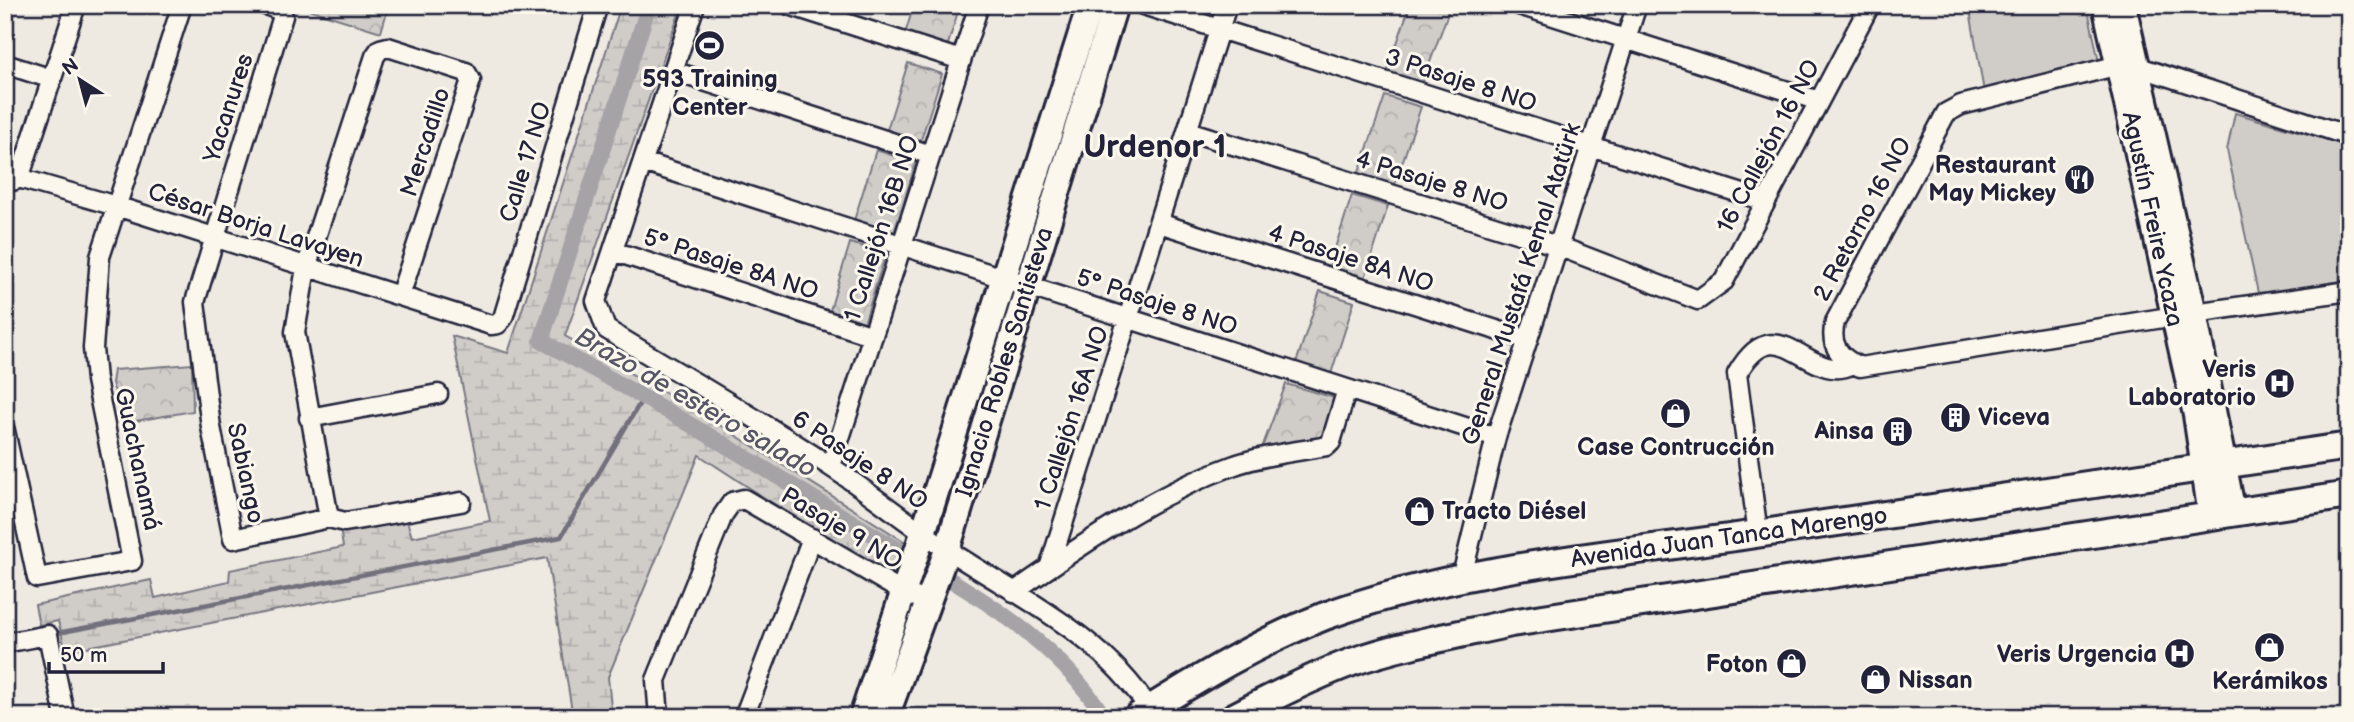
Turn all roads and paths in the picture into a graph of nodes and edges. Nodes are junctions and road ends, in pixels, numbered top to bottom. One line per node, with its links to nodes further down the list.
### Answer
1 (76, 5): 23 (street)
2 (182, 5): 32 (street)
3 (265, 5): 34 (street, Yacanures)
4 (598, 5): 46 (street, Calle 17 NO)
5 (695, 5): 22 (street)
6 (789, 5): 19 (street)
7 (979, 5): 19 (street, 1 Callejón 16B NO)
8 (1090, 5): 39 (street, Ignacio Robles Santisteva)
9 (1115, 5): 40 (street, Ignacio Robles Santisteva)
10 (1143, 5): 17 (street, 3 Pasaje 8 NO)
11 (1227, 5): 17 (street, 1 Callejón 16A NO)
12 (1519, 5): 18 (street)
13 (1637, 5): 18 (street, General Mustafá Kemal Atatürk)
14 (2105, 5): 21 (street, Agustín Freire Ycaza)
15 (2123, 5): 21 (street, Agustín Freire Ycaza)
16 (1869, 6): 24 (street, 16 Callejón 16 NO)
17 (1220, 29): 25 (street, 1 Callejón 16A NO); 27 (street, 3 Pasaje 8 NO)
18 (1626, 39): 24 (street); 27 (street, General Mustafá Kemal Atatürk)
19 (961, 60): 28 (street, 1 Callejón 16B NO)
20 (5, 64): 23 (street)
21 (2129, 66): 26 (street); 44 (street, Agustín Freire Ycaza); 49 (street, 2 Retorno 16 NO)
22 (673, 71): 28 (street); 29 (street)
23 (52, 79): 30 (street)
24 (1819, 101): 31 (street, 16 Callejón 16 NO)
25 (1188, 131): 33 (street, 1 Callejón 16A NO); 36 (street, 4 Pasaje 8 NO)
26 (2349, 136)
27 (1591, 147): 31 (street, 3 Pasaje 8 NO); 36 (street, General Mustafá Kemal Atatürk)
28 (931, 155): 35 (street, 1 Callejón 16B NO)
29 (643, 162): 35 (street, 5° Pasaje 8 NO); 37 (street)
30 (10, 179): 32 (street, César Borja Lavayen)
31 (1765, 201): 43 (street, 16 Callejón 16 NO)
32 (116, 206): 34 (street, César Borja Lavayen); 53 (street, Guachanamá)
33 (1159, 223): 45 (street, 1 Callejón 16A NO); 48 (street, 4 Pasaje 8A NO)
34 (213, 236): 38 (street, César Borja Lavayen); 61 (street, Sabiango)
35 (902, 246): 39 (street, 5° Pasaje 8 NO); 47 (street, 1 Callejón 16B NO)
36 (1558, 246): 43 (street, 4 Pasaje 8 NO); 48 (street, General Mustafá Kemal Atatürk)
37 (613, 251): 47 (street, 5° Pasaje 8A NO); 56 (street, 6 Pasaje 8 NO)
38 (306, 268): 42 (street, César Borja Lavayen); 42 (street, Mercadillo); 52 (street)
39 (1003, 278): 40 (street, 5° Pasaje 8 NO); 64 (street, Ignacio Robles Santisteva)
40 (1027, 286): 45 (street, 5° Pasaje 8 NO); 65 (street, Ignacio Robles Santisteva)
41 (2349, 291): 44 (street)
42 (400, 296): 46 (street, César Borja Lavayen)
43 (1698, 300)
44 (2184, 314): 49 (street); 57 (street, Agustín Freire Ycaza)
45 (1128, 318): 50 (street, 5° Pasaje 8 NO); 66 (street, 1 Callejón 16A NO)
46 (491, 325)
47 (873, 336): 56 (street, 1 Callejón 16B NO)
48 (1528, 340): 54 (street, General Mustafá Kemal Atatürk)
49 (1853, 364): 62 (street)
50 (1347, 389): 54 (street, 5° Pasaje 8 NO); 66 (street)
51 (438, 394): 52 (street)
52 (309, 418): 61 (street)
53 (5, 430)
54 (1496, 437): 67 (street, General Mustafá Kemal Atatürk)
55 (2349, 446): 57 (main road, Avenida Juan Tanca Marengo)
56 (831, 466): 64 (street, 6 Pasaje 8 NO)
57 (2214, 468): 60 (street, Agustín Freire Ycaza); 62 (main road, Avenida Juan Tanca Marengo)
58 (2349, 495): 60 (main road, Avenida Juan Tanca Marengo)
59 (461, 502): 61 (street)
60 (2222, 515): 78 (main road, Avenida Juan Tanca Marengo)
61 (329, 518)
62 (1758, 534): 67 (main road, Avenida Juan Tanca Marengo)
63 (812, 538): 68 (street, Pasaje 9 NO); 74 (street, Pasaje 9 NO); 75 (street)
64 (921, 540): 65 (street, 6 Pasaje 8 NO); 68 (street, Ignacio Robles Santisteva)
65 (946, 554): 69 (street, 6 Pasaje 8 NO); 70 (street, Ignacio Robles Santisteva)
66 (1050, 565): 69 (street)
67 (1461, 580): 72 (main road, Avenida Juan Tanca Marengo)
68 (904, 589): 70 (street, Pasaje 9 NO); 76 (street, Ignacio Robles Santisteva)
69 (1014, 592): 72 (street, 6 Pasaje 8 NO)
70 (929, 598): 77 (street, Ignacio Robles Santisteva)
71 (5, 643): 73 (street)
72 (1143, 713)
73 (65, 717)
74 (659, 717)
75 (744, 717)
76 (862, 717)
77 (886, 717)
78 (1234, 717)

